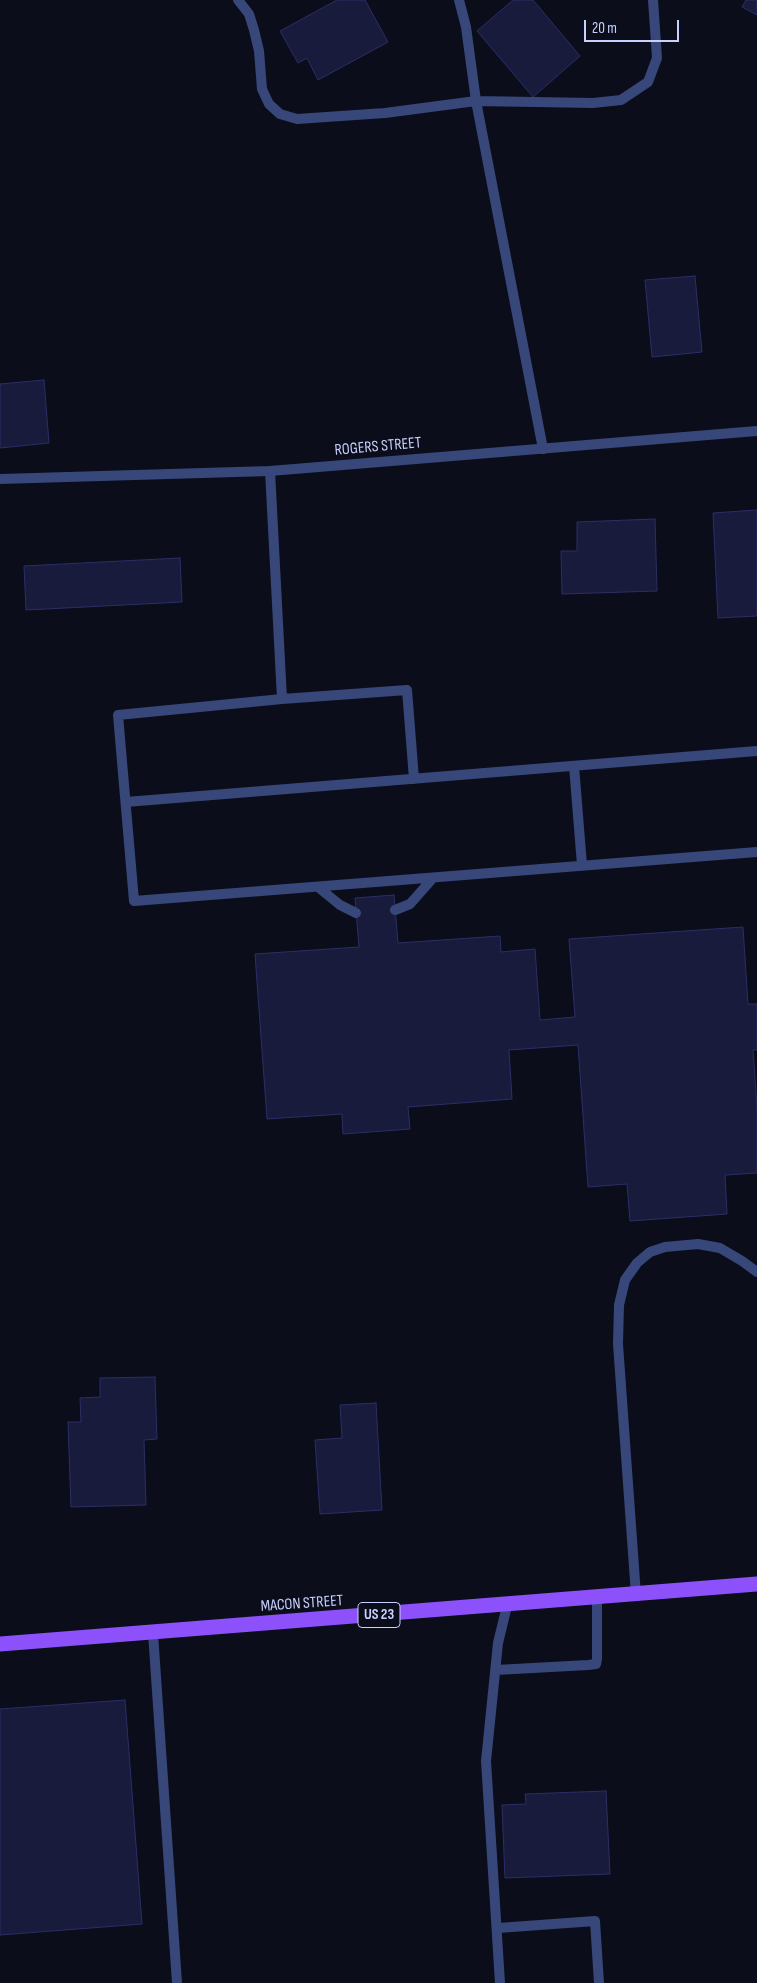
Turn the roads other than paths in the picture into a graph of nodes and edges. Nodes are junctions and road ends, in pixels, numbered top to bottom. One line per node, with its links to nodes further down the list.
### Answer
1 (238, 0): 4 (street)
2 (459, 0): 4 (street)
3 (653, 0): 4 (street)
4 (476, 101): 6 (street)
5 (757, 431): 6 (street, ROGERS STREET)
6 (543, 449): 7 (street, ROGERS STREET)
7 (270, 471): 8 (street, ROGERS STREET); 9 (street)
8 (0, 479)
9 (282, 699): 12 (street); 13 (street)
10 (757, 751): 11 (street)
11 (574, 766): 12 (street); 15 (street)
12 (414, 779): 13 (street)
13 (126, 802): 17 (street)
14 (757, 852): 15 (street)
15 (582, 865): 16 (street)
16 (433, 878): 17 (street); 18 (street)
17 (318, 886): 19 (street)
18 (395, 910)
19 (356, 913)
20 (757, 1272): 22 (street)
21 (757, 1584): 22 (main road, MACON STREET / US 23)
22 (636, 1595): 23 (main road, MACON STREET / US 23)
23 (597, 1598): 24 (main road, MACON STREET / US 23); 27 (street)
24 (507, 1606): 25 (main road, MACON STREET / US 23); 27 (street)
25 (153, 1633): 26 (main road, MACON STREET / US 23); 29 (street)
26 (0, 1644)
27 (496, 1670): 28 (street)
28 (498, 1928): 30 (street); 31 (street)
29 (177, 1983)
30 (500, 1983)
31 (599, 1983)

